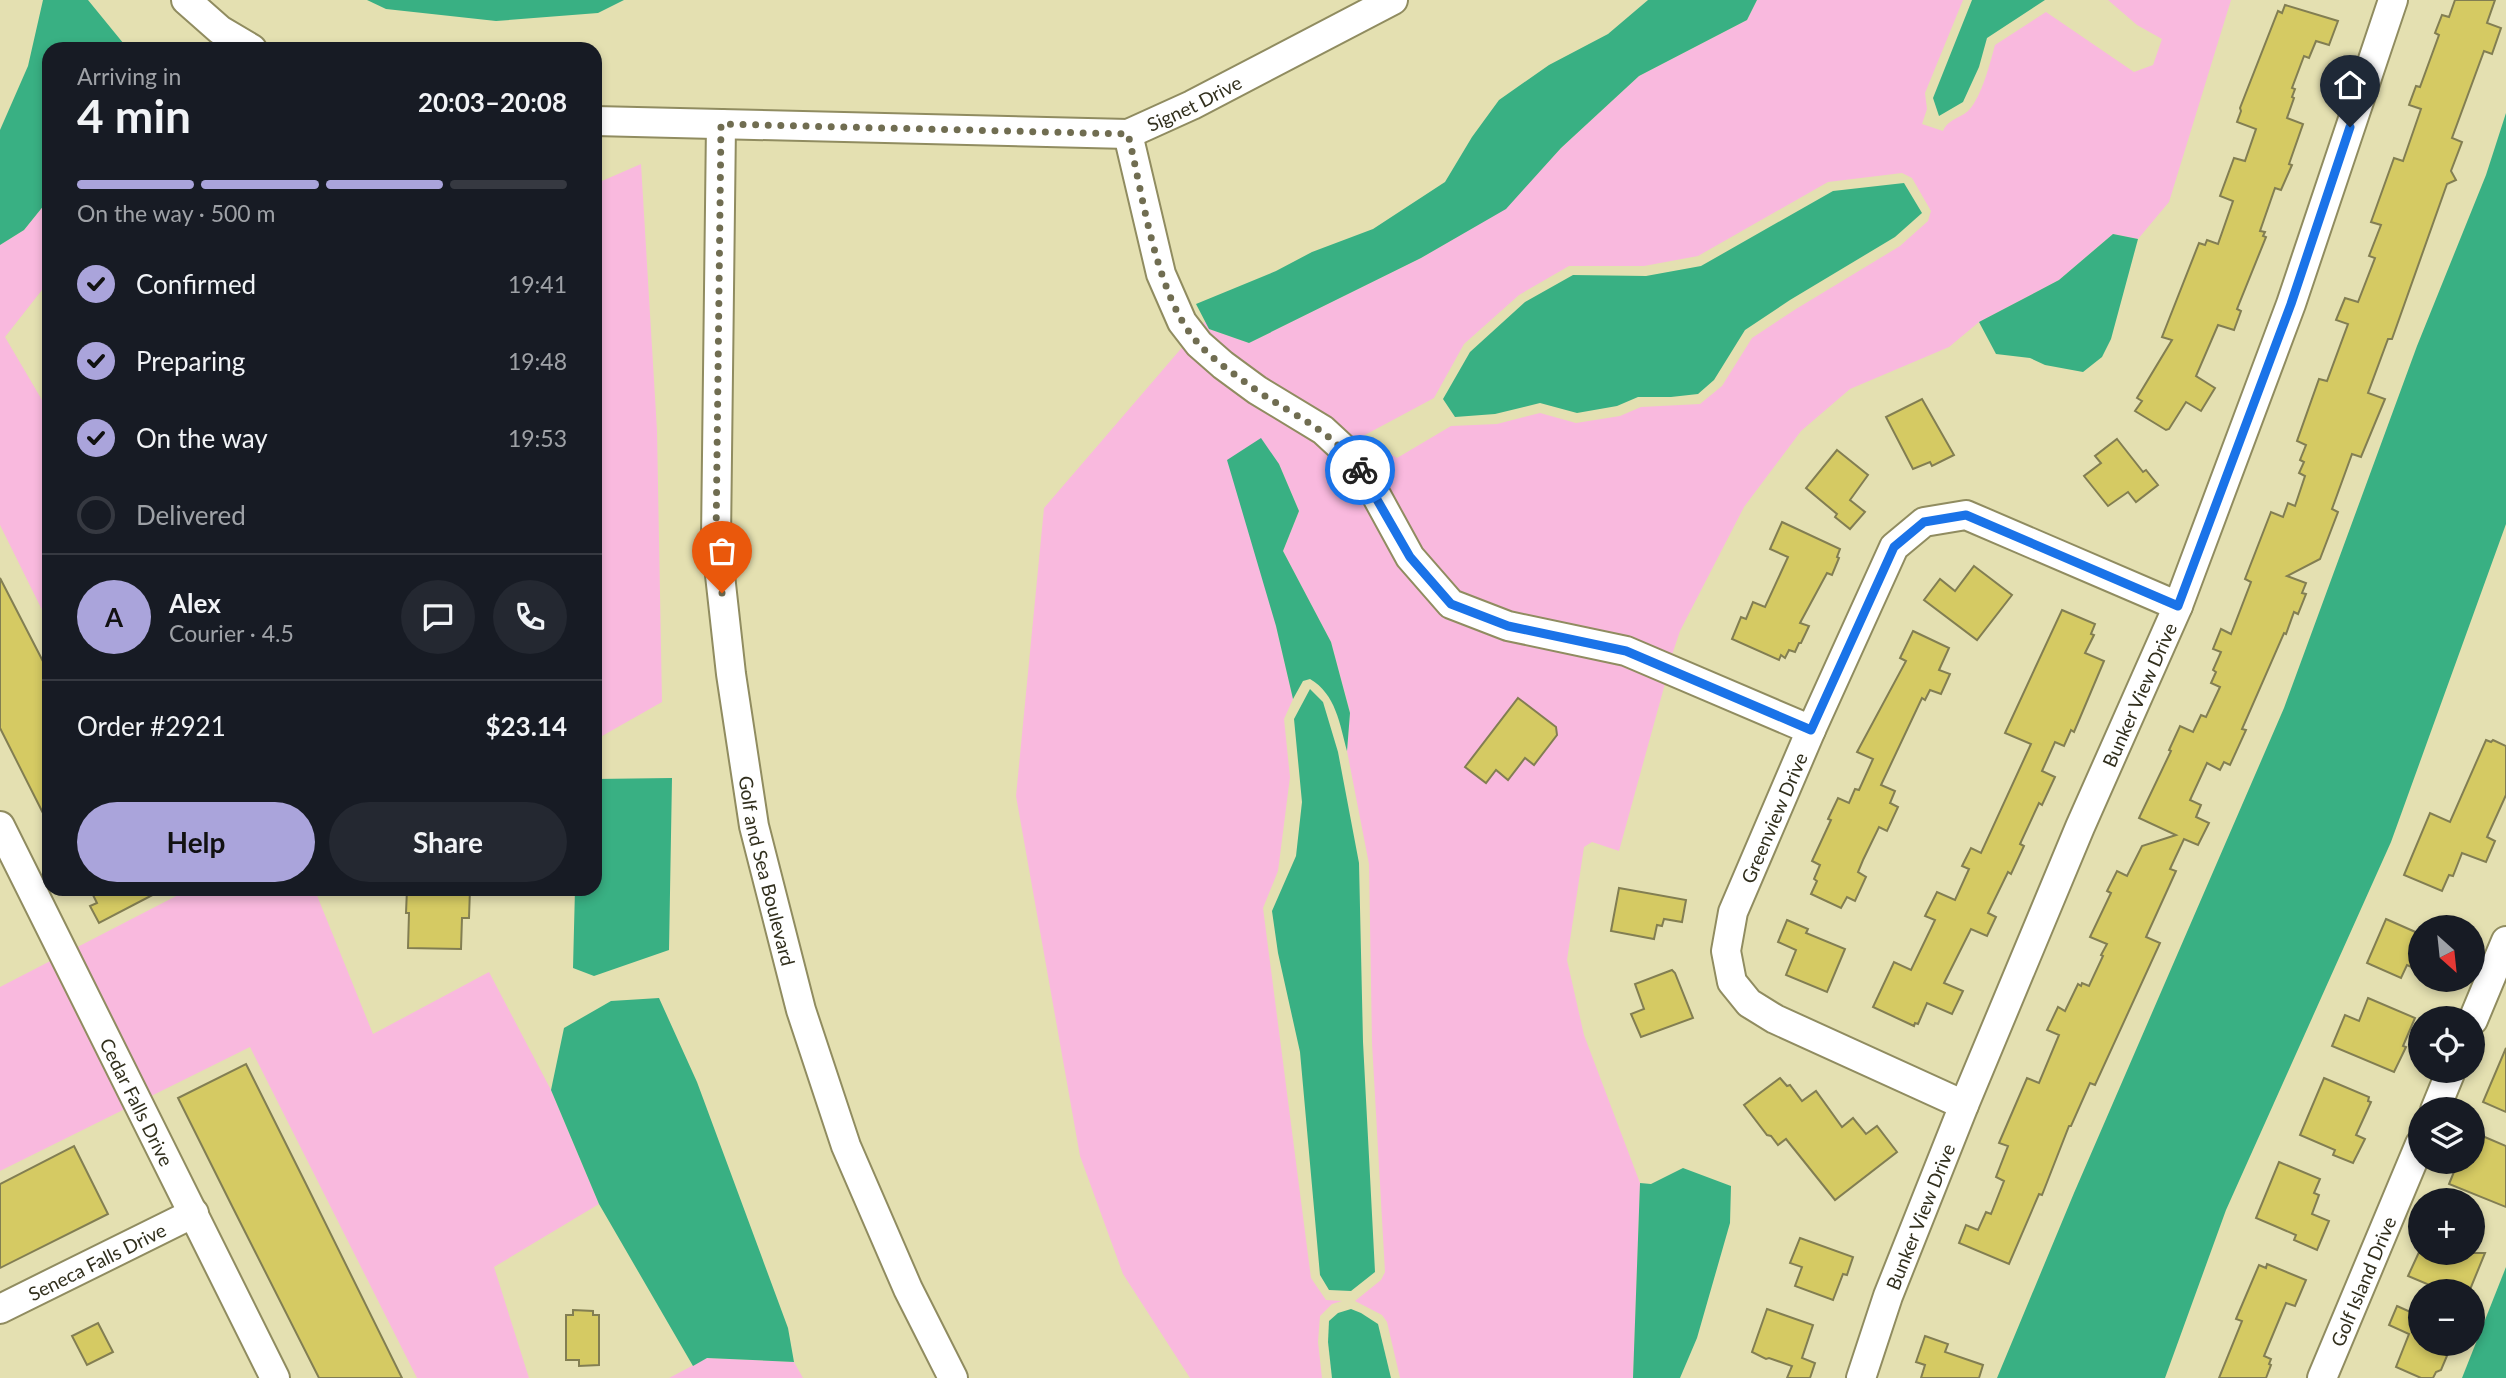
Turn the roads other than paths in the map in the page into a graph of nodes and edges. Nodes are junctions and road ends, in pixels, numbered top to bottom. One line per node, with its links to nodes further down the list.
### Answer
1 (186, 0): 4 (street)
2 (1394, 0): 7 (street, Signet Drive)
3 (2393, 0): 8 (street, Bunker View Drive)
4 (240, 42)
5 (602, 121): 6 (street)
6 (721, 124): 7 (street, Signet Drive); 18 (street, Golf and Sea Boulevard)
7 (1128, 134): 9 (street)
8 (2178, 606): 9 (street, Greenview Drive); 13 (street, Bunker View Drive)
9 (1811, 730): 13 (street, Greenview Drive)
10 (0, 827): 15 (street, Cedar Falls Drive)
11 (2506, 941): 12 (street)
12 (2479, 1006)
13 (1965, 1105): 19 (street, Bunker View Drive)
14 (2408, 1173): 20 (street, Golf Island Drive)
15 (194, 1213): 16 (street, Seneca Falls Drive); 17 (street, Cedar Falls Drive)
16 (0, 1309)
17 (275, 1378)
18 (953, 1378)
19 (1861, 1378)
20 (2322, 1378)

